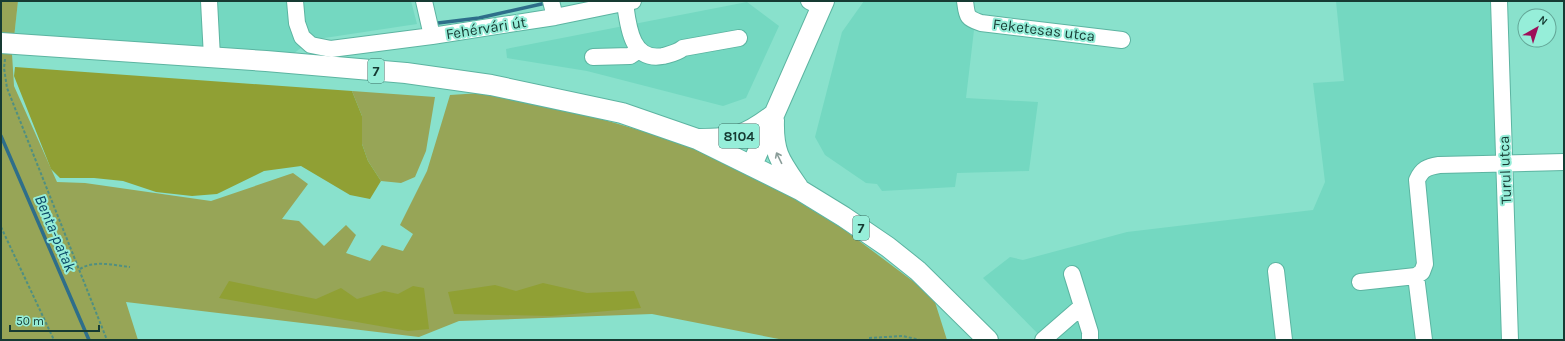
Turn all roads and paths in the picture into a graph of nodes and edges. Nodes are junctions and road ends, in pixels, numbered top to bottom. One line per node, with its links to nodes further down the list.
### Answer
1 (209, 1): 15 (street)
2 (295, 1): 10 (street, Fehérvári út)
3 (424, 1): 10 (street)
4 (551, 1): 9 (street)
5 (1499, 1): 20 (street, Turul utca)
6 (629, 2): 9 (street, Fehérvári út); 14 (street)
7 (818, 3): 17 (main road, 8104)
8 (966, 8): 12 (street, Feketesas utca)
9 (555, 17): 10 (street, Fehérvári út)
10 (432, 36)
11 (739, 38): 14 (street)
12 (1122, 40)
13 (4, 43): 15 (main road, 7); 25 (path)
14 (639, 50): 16 (street)
15 (212, 57): 18 (main road, 7)
16 (592, 57)
17 (775, 114): 18 (main road, 8104); 21 (main road, 8104); 22 (main road, 8104, one-way to 17)
18 (697, 139): 21 (main road, 7)
19 (1564, 162): 20 (street)
20 (1504, 164): 28 (street); 40 (street, Turul utca)
21 (752, 165): 22 (main road, 7)
22 (800, 190): 36 (main road, 7)
23 (1, 226): 33 (path)
24 (130, 267): 25 (path)
25 (80, 269): 34 (path)
26 (1276, 271): 38 (street)
27 (1072, 274): 30 (street)
28 (1416, 276): 29 (street); 39 (street)
29 (1360, 282)
30 (1081, 307): 31 (street); 37 (street)
31 (1093, 337)
32 (869, 338): 35 (path)
33 (54, 340)
34 (107, 340)
35 (920, 340)
36 (988, 340)
37 (1043, 340)
38 (1284, 340)
39 (1424, 340)
40 (1510, 340)

